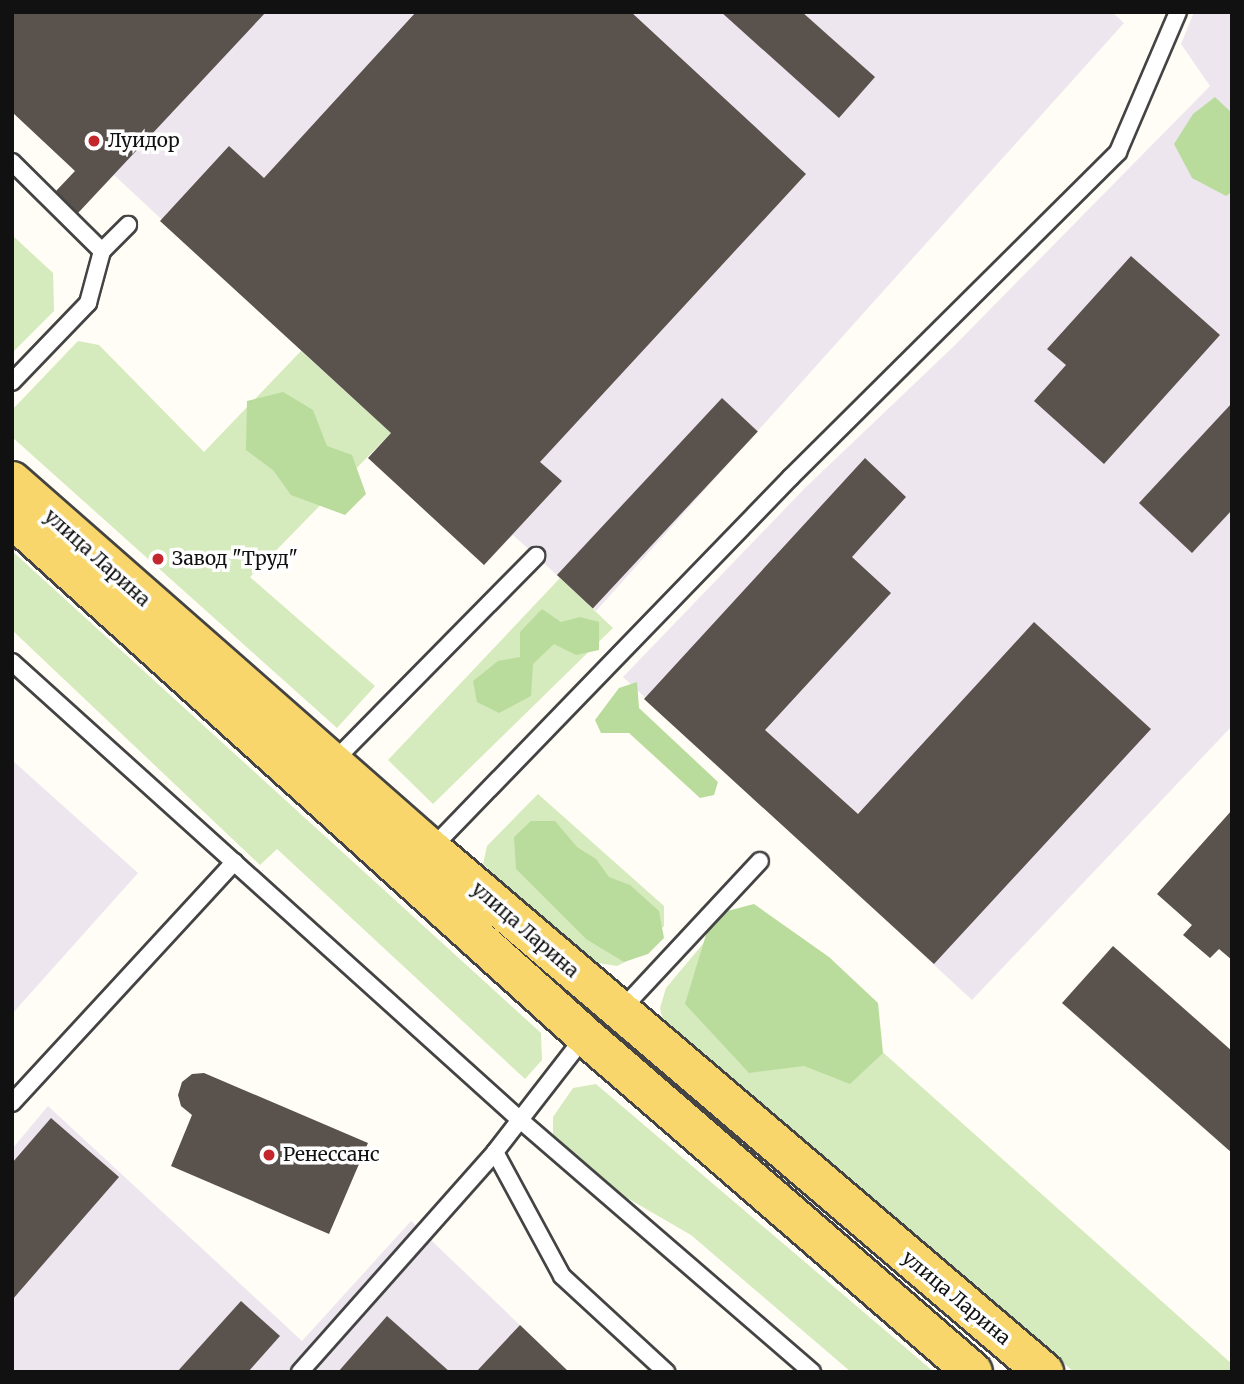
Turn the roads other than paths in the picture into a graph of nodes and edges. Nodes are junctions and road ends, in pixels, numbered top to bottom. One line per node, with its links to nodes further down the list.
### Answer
1 (1178, 12): 11 (lane)
2 (12, 162): 4 (lane)
3 (128, 225): 4 (lane)
4 (102, 251): 5 (lane)
5 (12, 382)
6 (12, 481): 10 (main road, улица Ларина)
7 (12, 517): 15 (main road, улица Ларина)
8 (536, 556): 10 (lane)
9 (12, 662): 13 (lane)
10 (332, 763): 11 (main road, улица Ларина)
11 (431, 849): 14 (main road, улица Ларина)
12 (760, 861): 14 (lane)
13 (234, 862): 16 (lane); 17 (lane)
14 (620, 1011): 23 (main road, улица Ларина)
15 (585, 1036): 17 (lane); 22 (main road, улица Ларина)
16 (12, 1104)
17 (519, 1119): 18 (lane); 21 (lane)
18 (495, 1152): 19 (lane); 20 (lane)
19 (300, 1372)
20 (666, 1372)
21 (812, 1372)
22 (973, 1372)
23 (1044, 1372)

